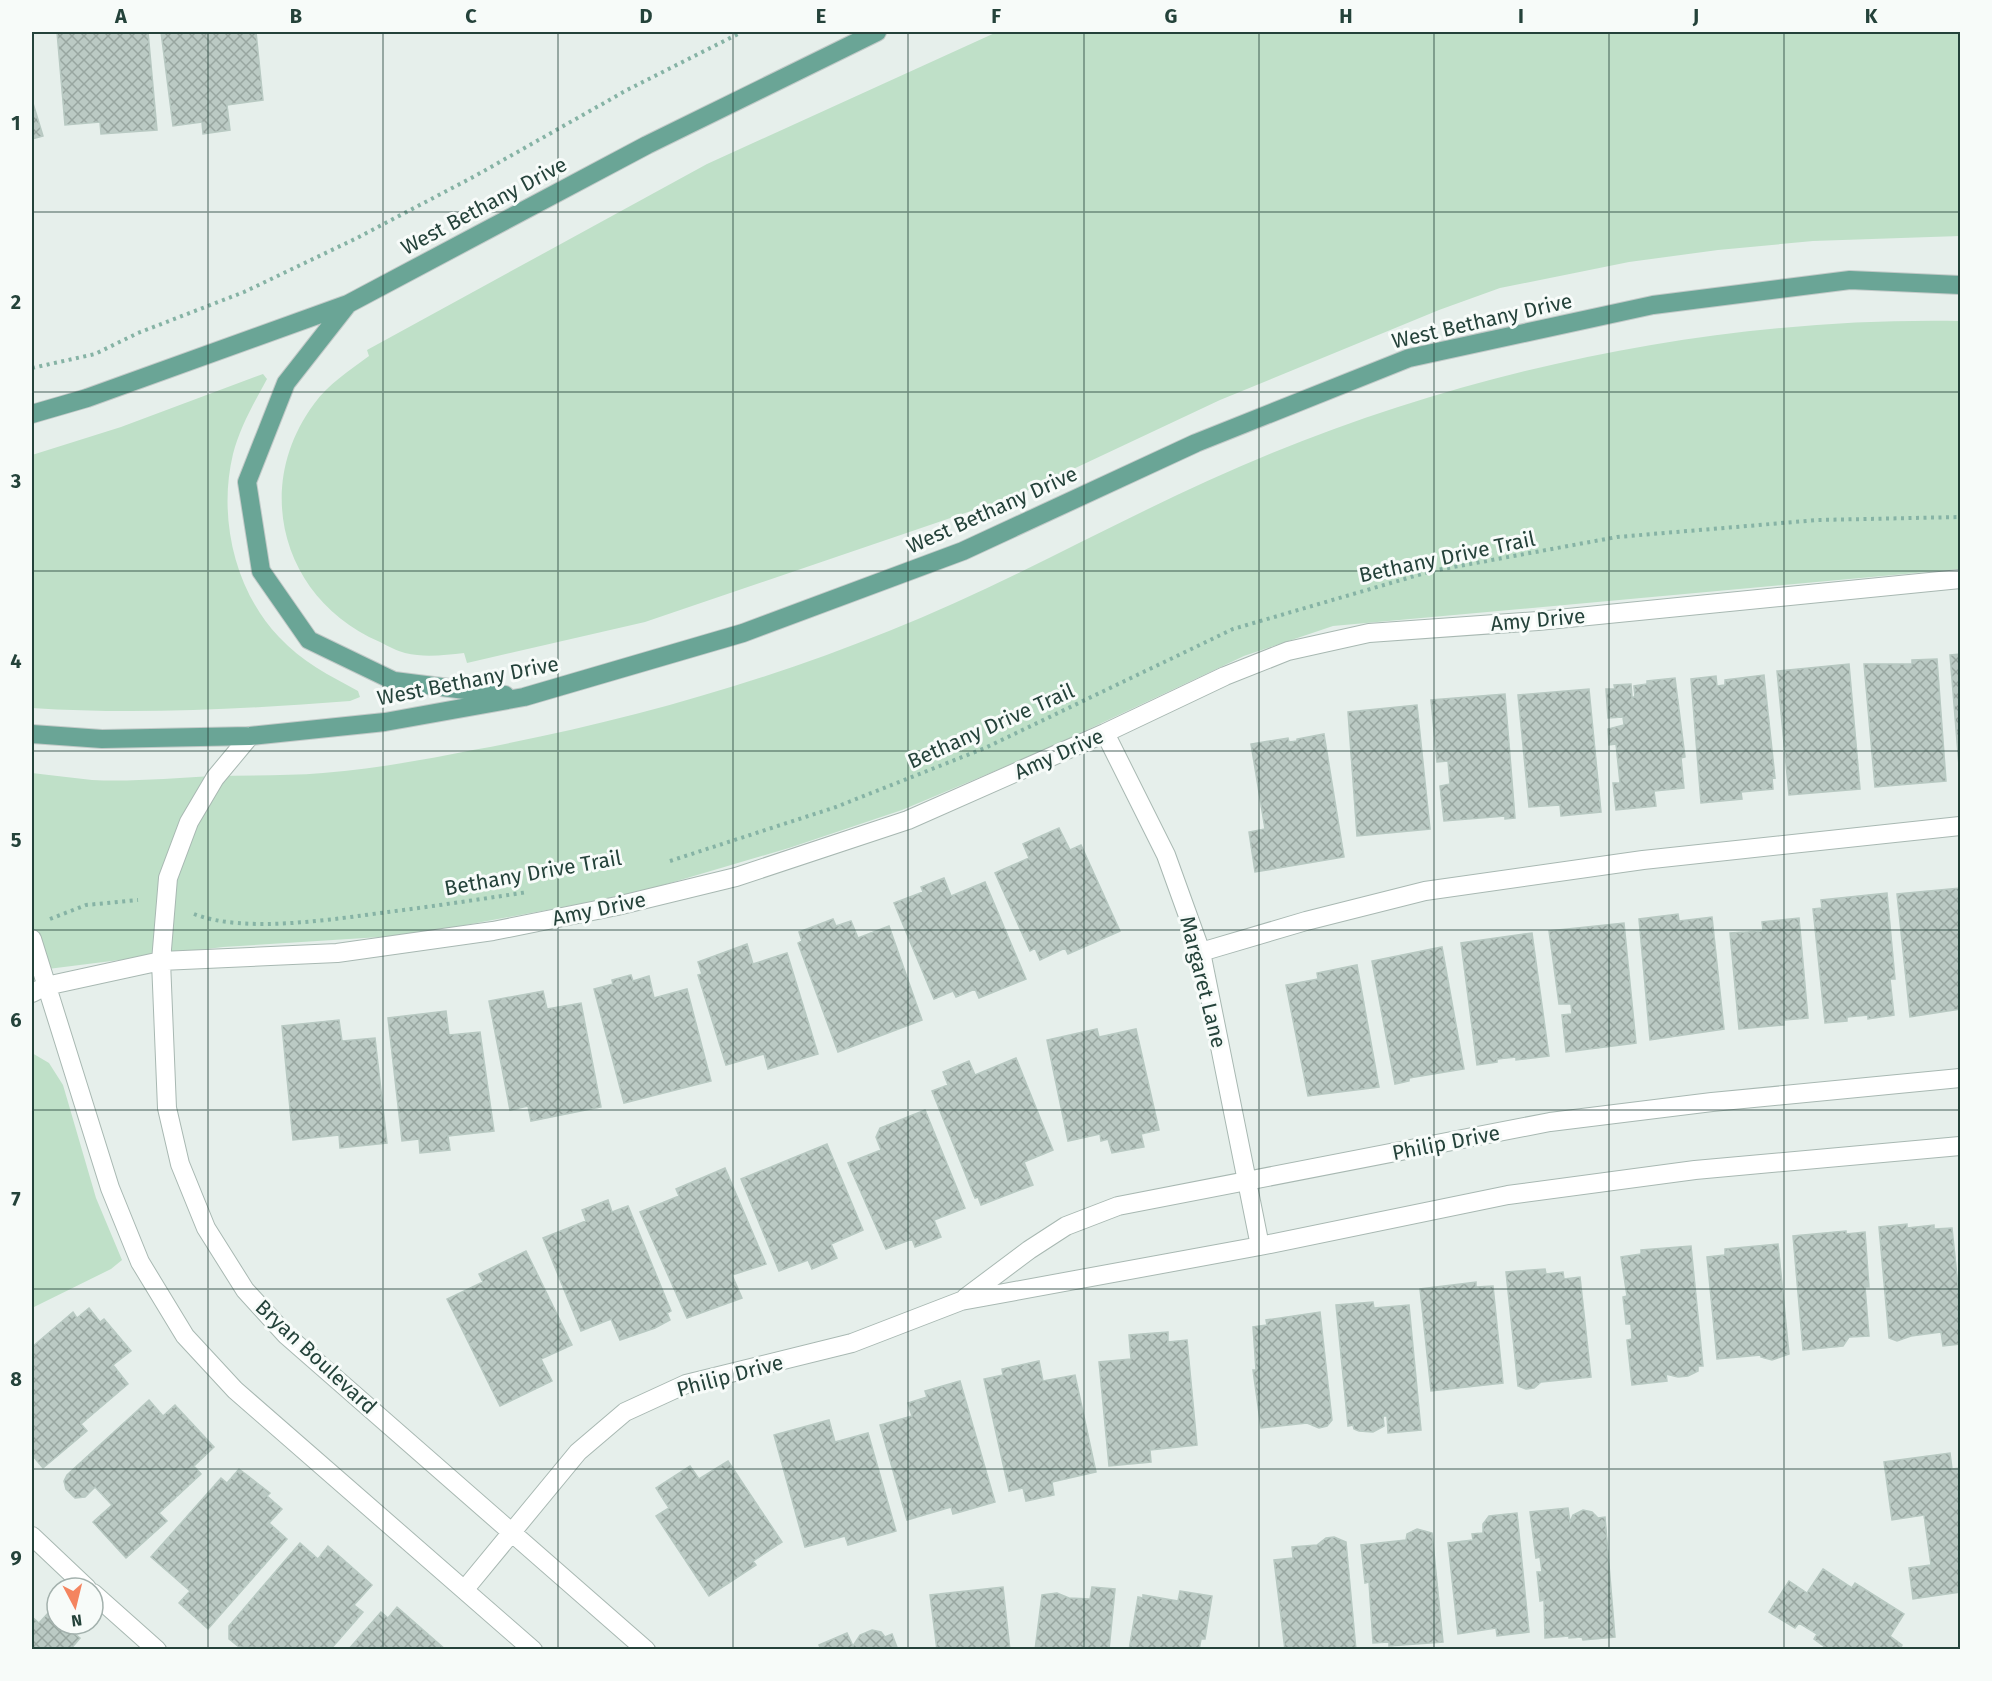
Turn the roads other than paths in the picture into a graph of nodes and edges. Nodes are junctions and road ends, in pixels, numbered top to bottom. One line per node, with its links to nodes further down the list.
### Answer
1 (877, 32): 3 (main road, West Bethany Drive)
2 (1956, 283): 6 (main road, West Bethany Drive)
3 (348, 304): 4 (main road, West Bethany Drive); 6 (main road)
4 (32, 414)
5 (1960, 579): 7 (street, Amy Drive)
6 (524, 697): 9 (main road, West Bethany Drive)
7 (1105, 733): 12 (street, Margaret Lane); 13 (street, Amy Drive)
8 (32, 734): 9 (main road, West Bethany Drive)
9 (250, 736): 13 (street, Bryan Boulevard)
10 (1960, 826): 12 (street)
11 (32, 939): 14 (street)
12 (1201, 952): 17 (street, Margaret Lane)
13 (161, 961): 14 (street, Amy Drive); 20 (street, Bryan Boulevard)
14 (39, 989): 23 (street)
15 (1960, 1078): 17 (street, Philip Drive)
16 (1960, 1146): 18 (street, Philip Drive)
17 (1247, 1181): 18 (street, Margaret Lane); 19 (street, Philip Drive)
18 (1260, 1246): 19 (street, Philip Drive)
19 (961, 1301): 20 (street, Philip Drive)
20 (512, 1530): 23 (street, Philip Drive); 27 (street, Bryan Boulevard)
21 (32, 1536): 22 (street)
22 (74, 1576)
23 (465, 1589): 26 (street)
24 (105, 1604): 25 (street)
25 (157, 1650)
26 (533, 1650)
27 (646, 1650)

